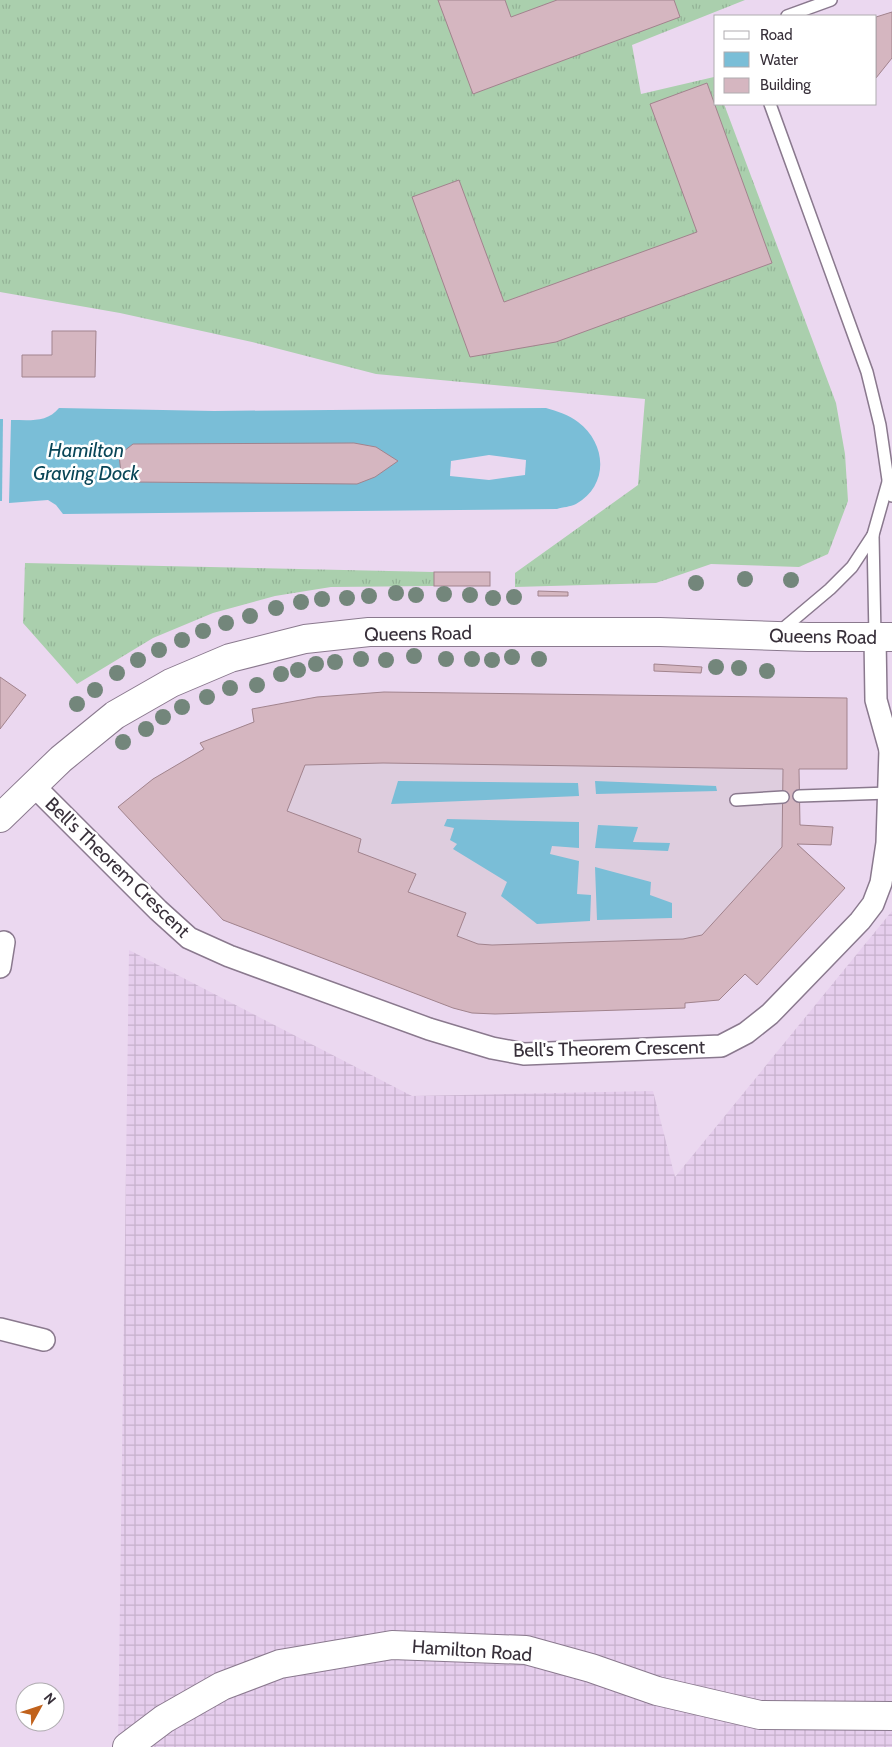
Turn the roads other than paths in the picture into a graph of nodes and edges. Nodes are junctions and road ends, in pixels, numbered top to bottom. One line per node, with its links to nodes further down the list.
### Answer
1 (830, 0): 2 (lane)
2 (790, 15)
3 (770, 105): 4 (lane)
4 (888, 440): 5 (lane)
5 (888, 480): 6 (lane); 7 (lane)
6 (892, 496)
7 (873, 534): 8 (lane); 9 (lane)
8 (775, 635): 9 (street, Queens Road); 11 (street, Queens Road)
9 (883, 637): 10 (street, Bell's Theorem Crescent)
10 (891, 747): 12 (street, Bell's Theorem Crescent)
11 (33, 785): 12 (street, Bell's Theorem Crescent); 16 (street, Queens Road)
12 (890, 792): 13 (lane)
13 (800, 796)
14 (783, 797): 15 (lane)
15 (736, 800)
16 (0, 818)
17 (4, 942): 18 (street)
18 (0, 967)
19 (0, 1329): 20 (street)
20 (44, 1340)
21 (892, 1716): 22 (street, Hamilton Road)
22 (126, 1747)

